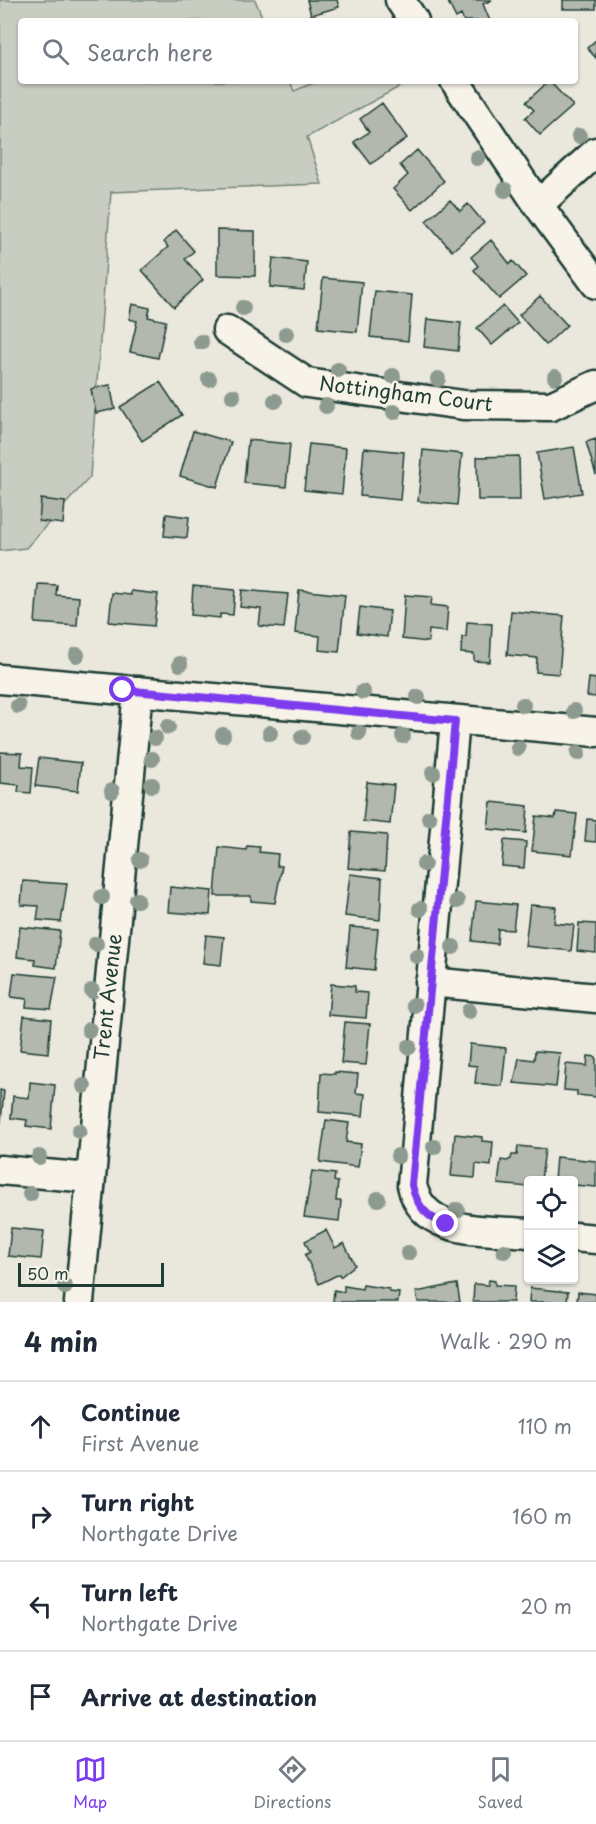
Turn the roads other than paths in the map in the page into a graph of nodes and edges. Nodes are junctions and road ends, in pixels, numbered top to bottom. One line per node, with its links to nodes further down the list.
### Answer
1 (400, 0): 2 (street)
2 (412, 18)
3 (456, 84): 5 (street)
4 (596, 152): 5 (street)
5 (538, 205): 6 (street)
6 (596, 284)
7 (227, 330): 8 (street, Nottingham Court)
8 (596, 385)
9 (0, 679): 10 (street)
10 (138, 691): 11 (street); 16 (street, Trent Avenue)
11 (455, 721): 12 (street); 13 (street)
12 (596, 732)
13 (430, 982): 14 (street); 17 (street)
14 (596, 998)
15 (0, 1170): 16 (street)
16 (90, 1178): 20 (street, Trent Avenue)
17 (524, 1233)
18 (578, 1237): 19 (street)
19 (596, 1239)
20 (79, 1302)

